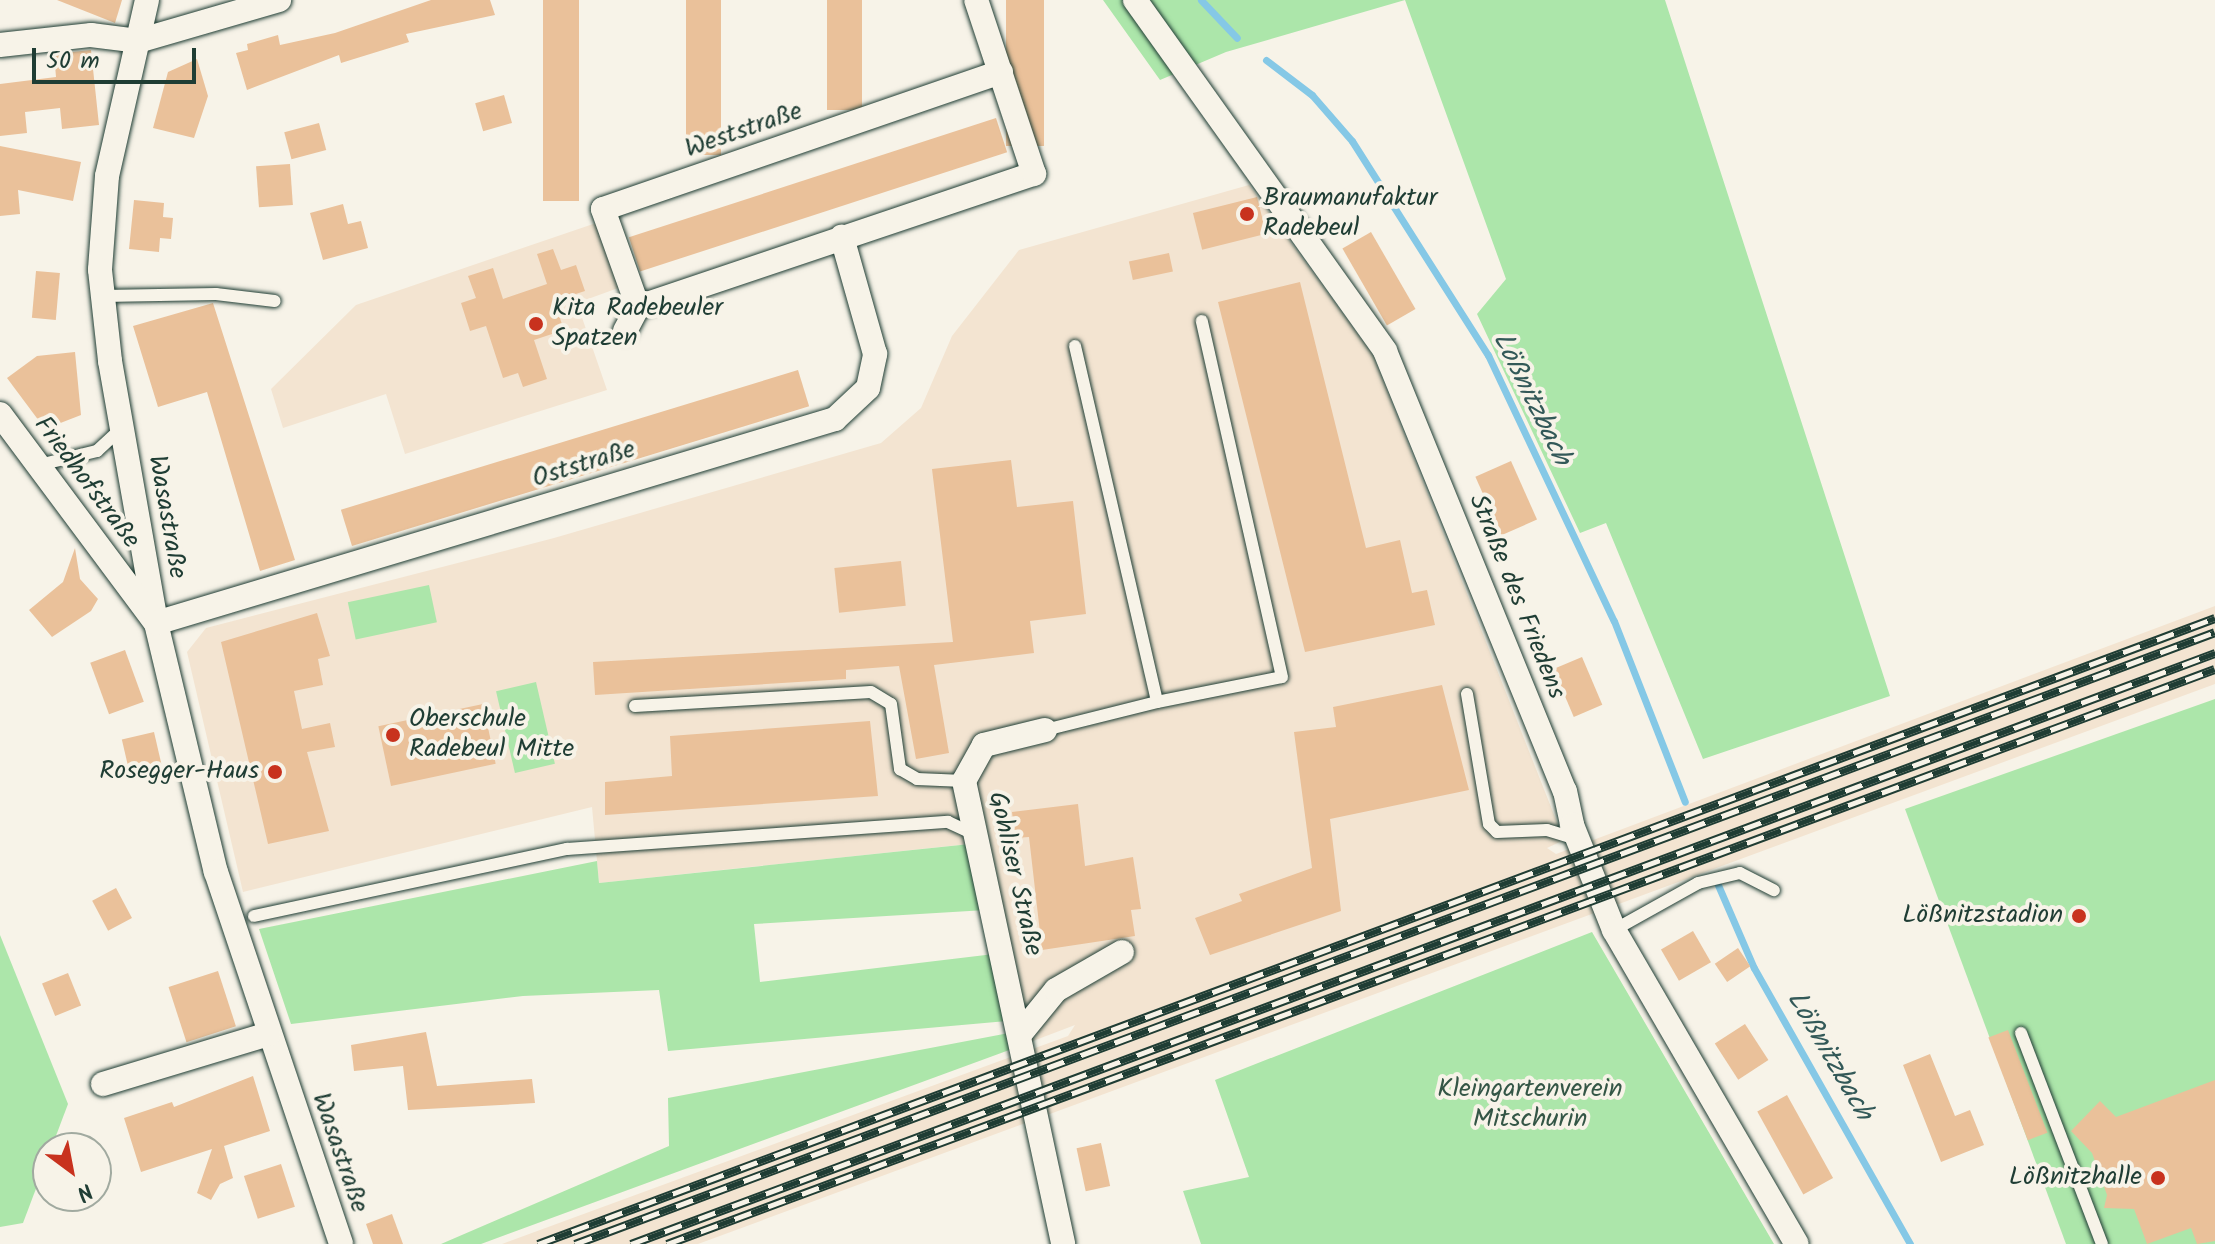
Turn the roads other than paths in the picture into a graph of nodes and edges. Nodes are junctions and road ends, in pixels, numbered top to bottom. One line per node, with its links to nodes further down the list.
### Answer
1 (147, 0): 5 (street, Wasastraße)
2 (279, 0): 5 (street)
3 (976, 0): 7 (street)
4 (1135, 0): 25 (street, Straße des Friedens)
5 (138, 41): 6 (street); 9 (street, Wasastraße)
6 (0, 45)
7 (1001, 72): 8 (street); 11 (street, Weststraße)
8 (842, 237): 11 (street); 18 (street, Oststraße)
9 (103, 296): 10 (lane); 16 (street, Wasastraße)
10 (275, 301)
11 (638, 307): 13 (street)
12 (1202, 321): 20 (lane)
13 (625, 331)
14 (1075, 346): 20 (lane)
15 (0, 414): 17 (street, Friedhofstraße)
16 (122, 428): 17 (lane); 18 (street, Wasastraße)
17 (39, 465): 18 (street, Friedhofstraße)
18 (156, 623): 32 (street, Wasastraße)
19 (1467, 694): 25 (lane)
20 (1157, 702): 22 (lane)
21 (635, 706): 23 (lane)
22 (1045, 730): 23 (street, Gohliser Straße)
23 (964, 781): 24 (street, Gohliser Straße)
24 (977, 835): 27 (lane); 30 (street, Gohliser Straße)
25 (1577, 839): 28 (street, Straße des Friedens)
26 (1774, 890): 28 (lane)
27 (254, 916)
28 (1614, 930): 36 (street, Straße des Friedens)
29 (1122, 952): 30 (street, Gohliser Straße)
30 (1021, 1033): 35 (street, Gohliser Straße)
31 (2021, 1033): 37 (lane)
32 (269, 1034): 33 (street); 34 (street, Wasastraße)
33 (103, 1084)
34 (341, 1244)
35 (1063, 1244)
36 (1797, 1244)
37 (2102, 1244)

